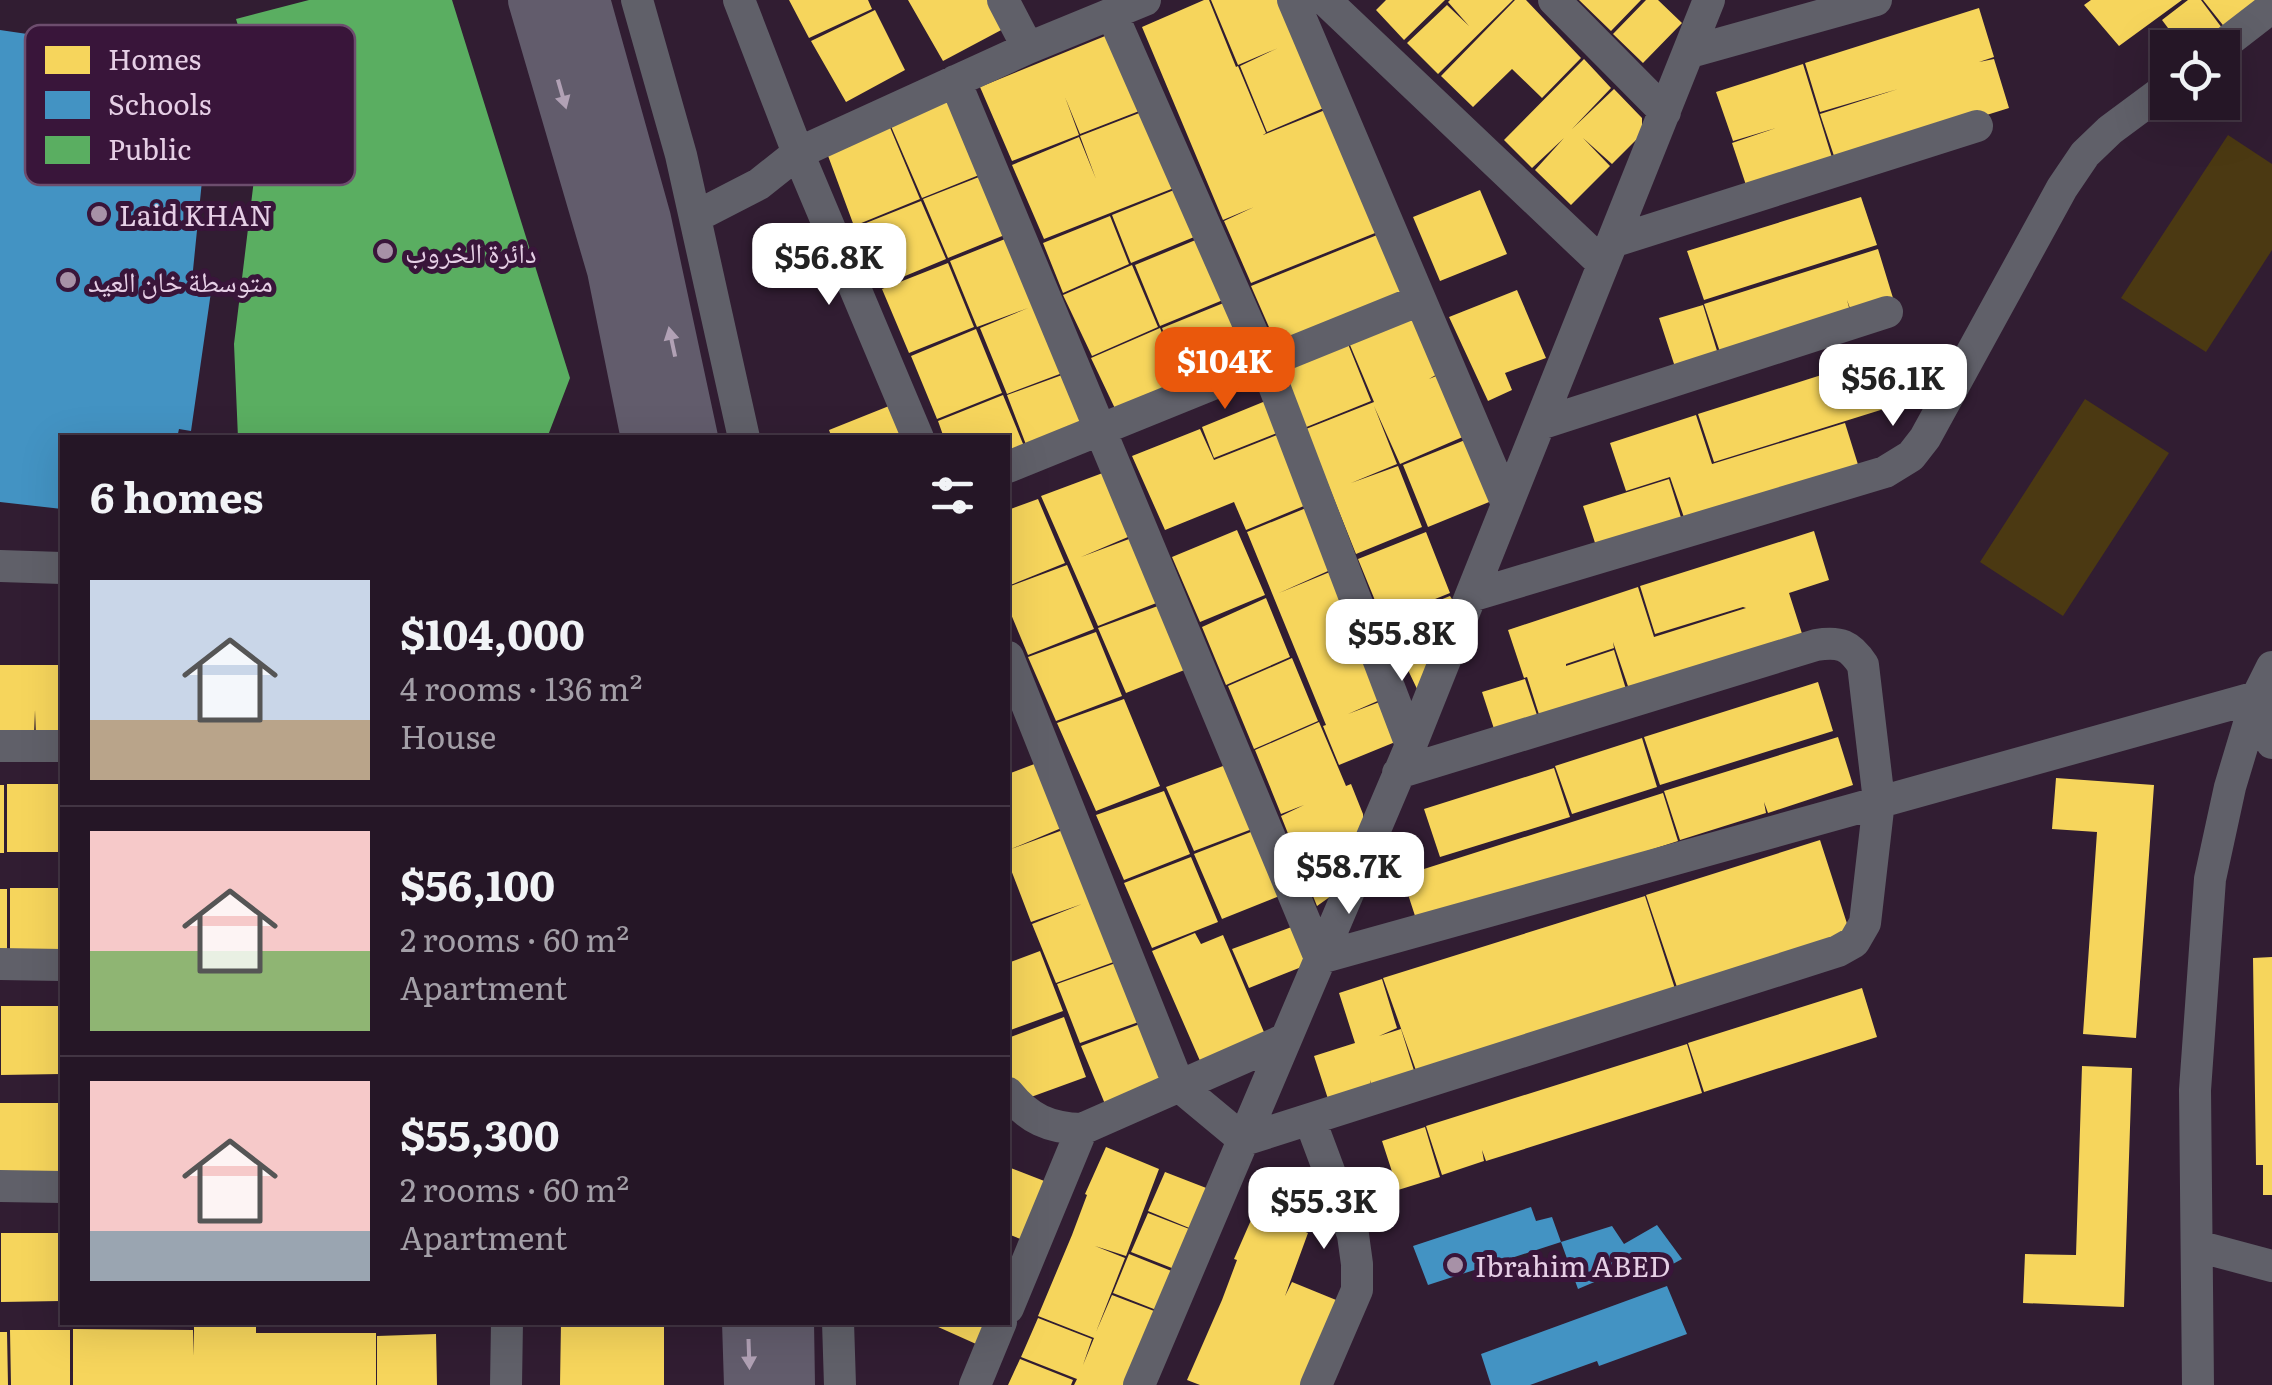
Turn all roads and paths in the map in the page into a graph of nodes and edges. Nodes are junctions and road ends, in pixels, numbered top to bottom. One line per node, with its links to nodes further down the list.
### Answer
1 (534, 0): 29 (highway, one-way to 29)
2 (584, 0): 29 (highway, one-way to 2)
3 (636, 0): 22 (street)
4 (739, 0): 21 (street)
5 (1003, 0): 15 (street)
6 (1145, 0): 13 (street)
7 (1293, 0): 24 (street)
8 (1325, 0): 23 (street)
9 (1554, 0): 19 (street)
10 (1709, 0): 16 (street)
11 (1876, 0): 16 (street)
12 (2272, 7): 14 (street)
13 (1112, 14): 15 (street); 26 (street)
14 (2240, 32)
15 (1028, 48): 17 (street)
16 (1690, 52): 19 (street)
17 (955, 81): 21 (street); 28 (street)
18 (2150, 100): 36 (street)
19 (1666, 112): 23 (street)
20 (1977, 126): 23 (street)
21 (798, 153): 22 (street); 31 (street)
22 (695, 217): 30 (street)
23 (1607, 253): 27 (street)
24 (1420, 300): 26 (street); 33 (street)
25 (1887, 312): 27 (street)
26 (1264, 362): 28 (street); 43 (street)
27 (1540, 424): 33 (street)
28 (1102, 430): 32 (street); 45 (street)
29 (655, 435)
30 (743, 435)
31 (917, 435)
32 (1010, 465)
33 (1507, 504): 36 (street)
34 (0, 566): 35 (street)
35 (60, 568)
36 (1471, 596): 43 (street)
37 (1010, 663): 49 (street)
38 (2272, 667): 39 (street)
39 (2257, 697): 40 (street); 44 (street); 56 (street)
40 (2272, 743)
41 (0, 746): 42 (street)
42 (60, 746)
43 (1405, 759): 44 (street); 45 (street)
44 (1879, 801): 45 (street); 51 (street)
45 (1320, 958): 48 (street)
46 (0, 964): 47 (street)
47 (60, 965)
48 (1286, 1039): 49 (street); 53 (street)
49 (1179, 1086): 52 (street); 53 (street)
50 (1010, 1096): 52 (street)
51 (1310, 1120): 53 (street); 70 (street)
52 (1082, 1129): 58 (street)
53 (1244, 1140): 69 (street)
54 (0, 1186): 55 (street)
55 (60, 1187)
56 (2198, 1246): 57 (street); 71 (street)
57 (2272, 1266)
58 (1010, 1303)
59 (507, 1325): 64 (street)
60 (748, 1325): 65 (highway, one-way to 65)
61 (788, 1325): 66 (highway)
62 (838, 1325): 67 (street)
63 (1001, 1325): 68 (street)
64 (506, 1385)
65 (750, 1385)
66 (789, 1385)
67 (840, 1385)
68 (975, 1385)
69 (1139, 1385)
70 (1316, 1385)
71 (2198, 1385)

